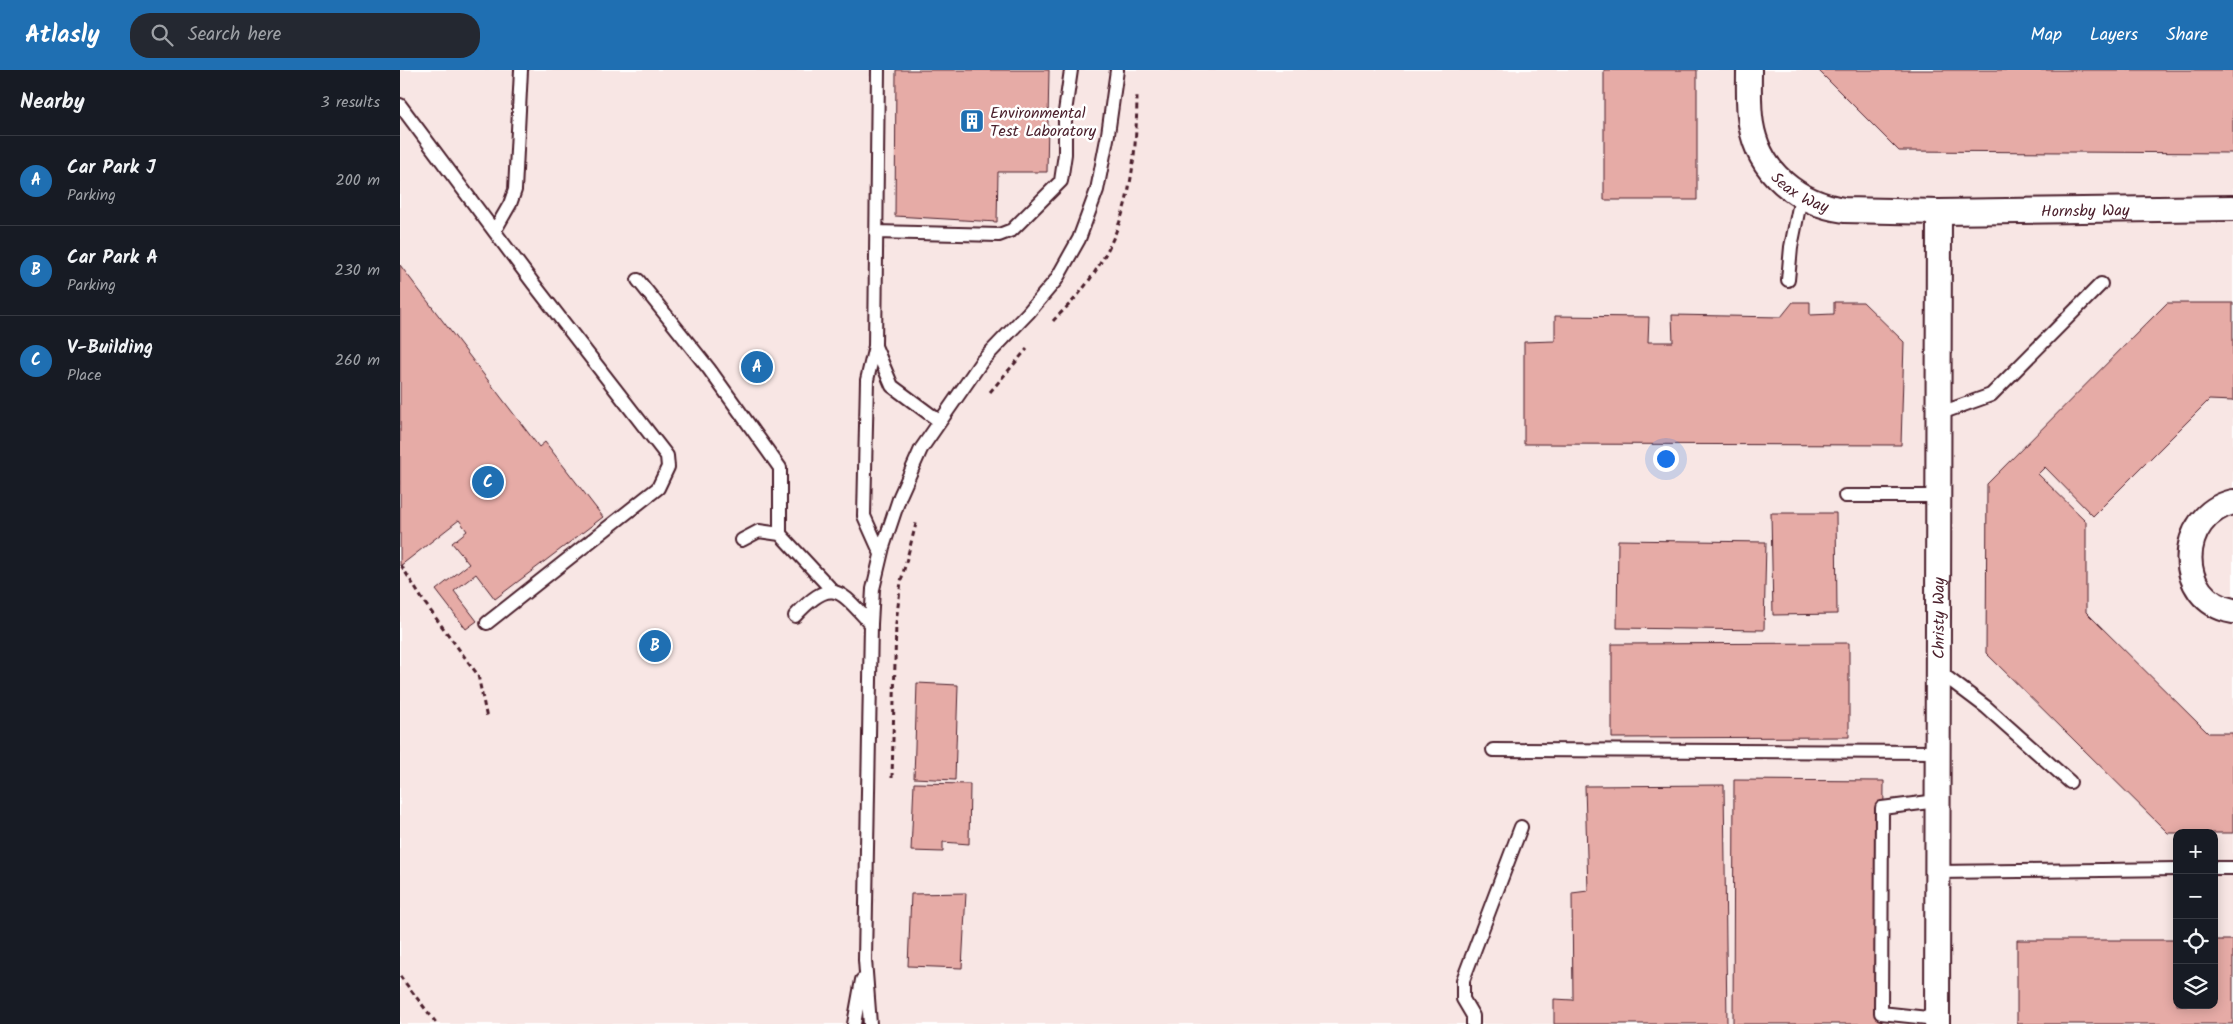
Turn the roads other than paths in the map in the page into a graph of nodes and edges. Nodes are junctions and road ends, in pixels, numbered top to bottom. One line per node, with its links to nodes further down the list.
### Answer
1 (521, 70): 10 (lane)
2 (878, 70): 11 (lane)
3 (1071, 70): 11 (lane)
4 (1117, 70): 17 (lane)
5 (1749, 70): 7 (street, Seax Way)
6 (400, 105): 10 (lane)
7 (1801, 197): 9 (street, Seax Way); 13 (lane)
8 (2233, 208): 9 (street, Hornsby Way)
9 (1939, 212): 16 (street, Christy Way)
10 (495, 230): 27 (lane)
11 (876, 232): 15 (lane)
12 (638, 280): 21 (lane)
13 (1788, 280)
14 (2101, 284): 16 (lane)
15 (875, 346): 17 (lane); 23 (lane)
16 (1938, 414): 19 (street, Christy Way)
17 (939, 421): 23 (lane)
18 (1845, 496): 19 (lane)
19 (1938, 496): 29 (street, Christy Way)
20 (2233, 502): 25 (street)
21 (780, 534): 22 (lane); 24 (lane)
22 (742, 540)
23 (881, 554): 28 (lane)
24 (832, 590): 26 (lane); 28 (lane)
25 (2233, 611)
26 (795, 616)
27 (487, 623)
28 (872, 624): 39 (lane)
29 (1937, 670): 31 (street, Christy Way); 32 (lane)
30 (1493, 750): 31 (lane)
31 (1937, 752): 33 (street, Christy Way)
32 (2070, 782)
33 (1937, 801): 38 (street, Christy Way); 40 (lane)
34 (1521, 827): 43 (lane)
35 (2218, 868): 36 (lane)
36 (2233, 868)
37 (2173, 869): 38 (lane)
38 (1937, 872): 40 (street, Christy Way)
39 (865, 960): 41 (lane); 42 (lane)
40 (1936, 1022)
41 (854, 1024)
42 (870, 1024)
43 (1473, 1024)

